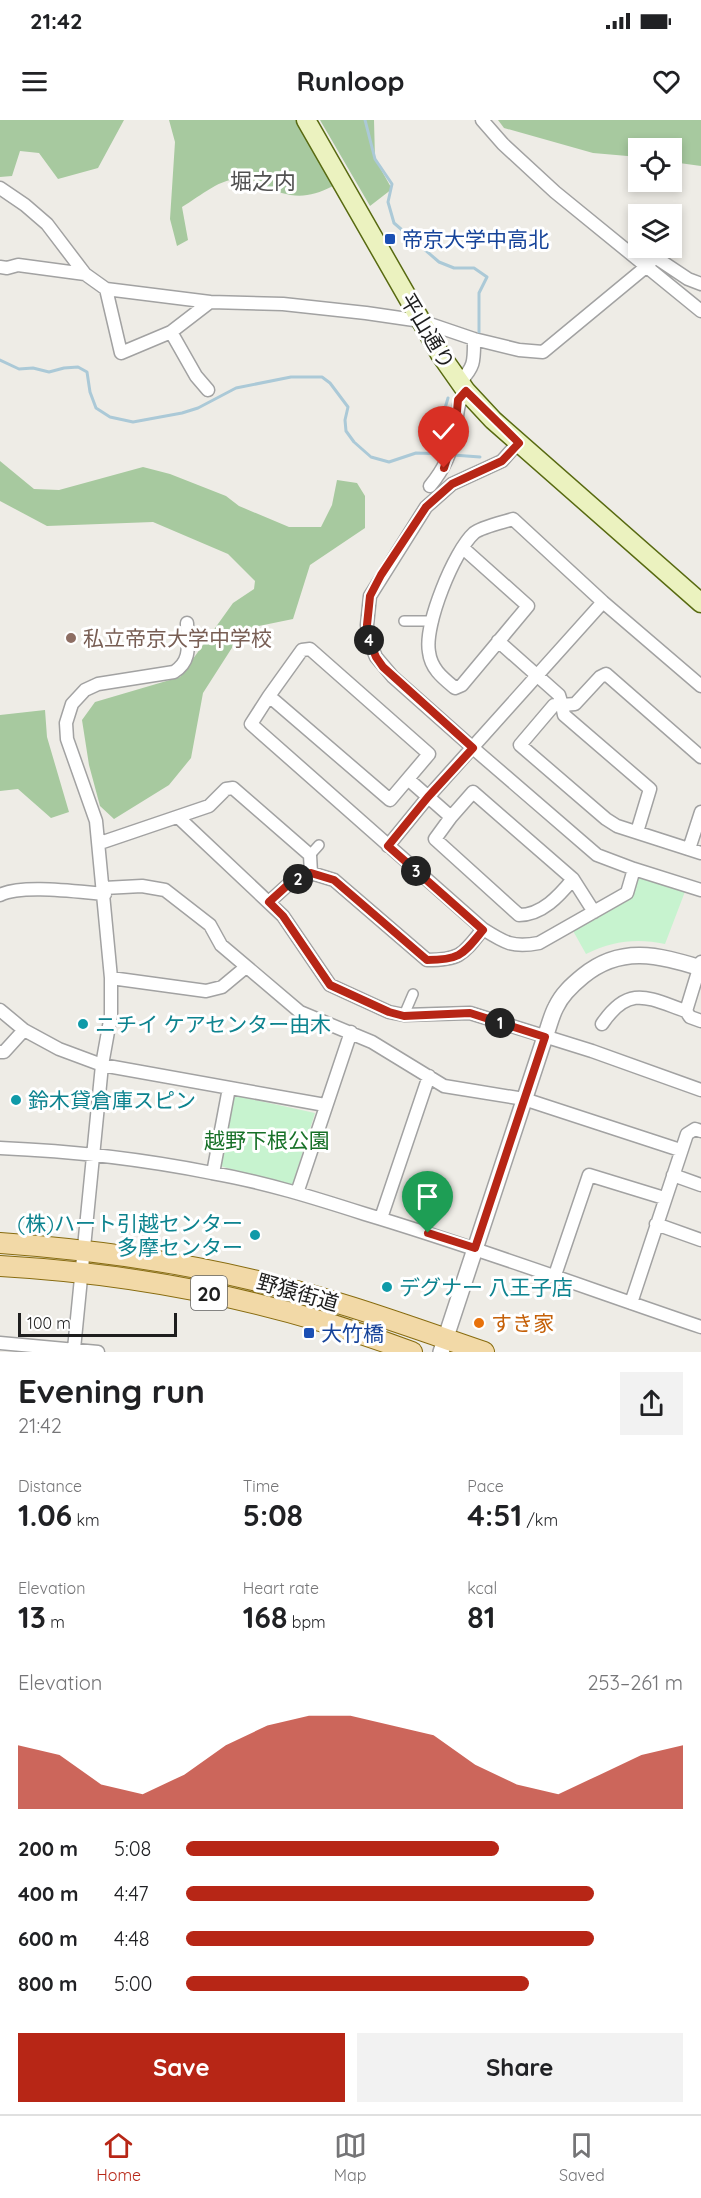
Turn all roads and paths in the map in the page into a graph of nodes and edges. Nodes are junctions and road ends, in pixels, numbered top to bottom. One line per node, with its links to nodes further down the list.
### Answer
1 (306, 120): 11 (main road, 平山通り)
2 (482, 120): 4 (street)
3 (0, 188): 6 (street)
4 (647, 266): 7 (street); 10 (street); 13 (street)
5 (0, 267): 6 (street)
6 (85, 274): 8 (street)
7 (701, 284)
8 (106, 289): 9 (street); 12 (street)
9 (210, 302): 11 (street); 12 (street)
10 (701, 311)
11 (421, 321): 13 (street); 14 (main road, 平山通り)
12 (171, 332): 15 (street)
13 (478, 340): 14 (street)
14 (463, 387): 16 (main road, 平山通り); 17 (street)
15 (208, 390)
16 (519, 443): 20 (main road, 平山通り); 29 (street)
17 (430, 486)
18 (463, 548): 19 (street); 22 (street); 24 (street)
19 (603, 602): 25 (street); 26 (street)
20 (701, 603)
21 (404, 621): 22 (street)
22 (433, 621): 24 (street)
23 (187, 624): 37 (street)
24 (498, 641): 25 (street)
25 (538, 675): 28 (street); 29 (street)
26 (701, 686)
27 (269, 696): 31 (street); 31 (street); 39 (street)
28 (562, 705): 30 (street); 36 (street); 36 (street)
29 (473, 748): 32 (street); 42 (street)
30 (701, 757)
31 (409, 780): 32 (street)
32 (428, 797): 35 (street); 39 (street)
33 (701, 812): 40 (street)
34 (177, 817): 37 (street); 41 (street); 48 (street)
35 (451, 817): 44 (street); 44 (street)
36 (637, 832): 40 (street)
37 (100, 843): 46 (street)
38 (319, 845): 41 (street)
39 (388, 846): 50 (street)
40 (695, 851)
41 (310, 855): 43 (street)
42 (634, 870): 45 (street); 49 (street)
43 (311, 873): 48 (street); 50 (street)
44 (573, 879): 49 (street)
45 (701, 890)
46 (104, 891): 47 (street); 52 (street); 53 (street)
47 (0, 895)
48 (269, 902): 57 (street)
49 (594, 912): 50 (street)
50 (483, 930)
51 (700, 966): 56 (street); 62 (street)
52 (246, 967): 53 (street); 61 (street)
53 (111, 978): 64 (street)
54 (413, 994): 57 (street)
55 (0, 1010): 60 (street)
56 (686, 1011): 58 (street); 59 (street)
57 (404, 1016): 62 (street)
58 (701, 1021)
59 (602, 1024)
60 (24, 1030): 63 (street); 64 (street)
61 (351, 1032): 65 (street); 69 (street)
62 (545, 1037): 67 (street); 68 (street)
63 (0, 1052)
64 (102, 1065): 66 (street); 73 (street)
65 (429, 1076): 68 (street); 79 (street)
66 (229, 1088): 69 (street); 74 (street)
67 (701, 1090)
68 (524, 1099): 72 (street); 83 (street)
69 (325, 1105): 77 (street)
70 (701, 1131): 72 (street)
71 (0, 1148): 73 (street)
72 (680, 1150): 75 (street)
73 (93, 1155): 74 (street); 84 (street)
74 (213, 1173): 77 (street)
75 (672, 1175): 76 (street); 78 (street)
76 (701, 1185)
77 (297, 1193): 79 (street)
78 (664, 1198): 80 (street); 87 (street)
79 (381, 1218): 83 (street)
80 (656, 1224): 81 (street); 88 (street)
81 (701, 1240)
82 (0, 1243): 84 (main road, 野猿街道 / 20)
83 (475, 1248): 87 (street); 91 (street)
84 (83, 1250): 86 (street); 91 (main road, 野猿街道 / 20)
85 (0, 1266): 86 (main road, 野猿街道 / 20)
86 (80, 1272): 92 (street); 94 (main road, 野猿街道 / 20)
87 (555, 1275): 88 (street)
88 (631, 1303): 89 (street)
89 (701, 1327)
90 (0, 1343): 92 (street)
91 (443, 1345): 95 (main road, 野猿街道 / 20)
92 (74, 1349): 93 (street)
93 (98, 1352)
94 (412, 1352)
95 (484, 1352)

